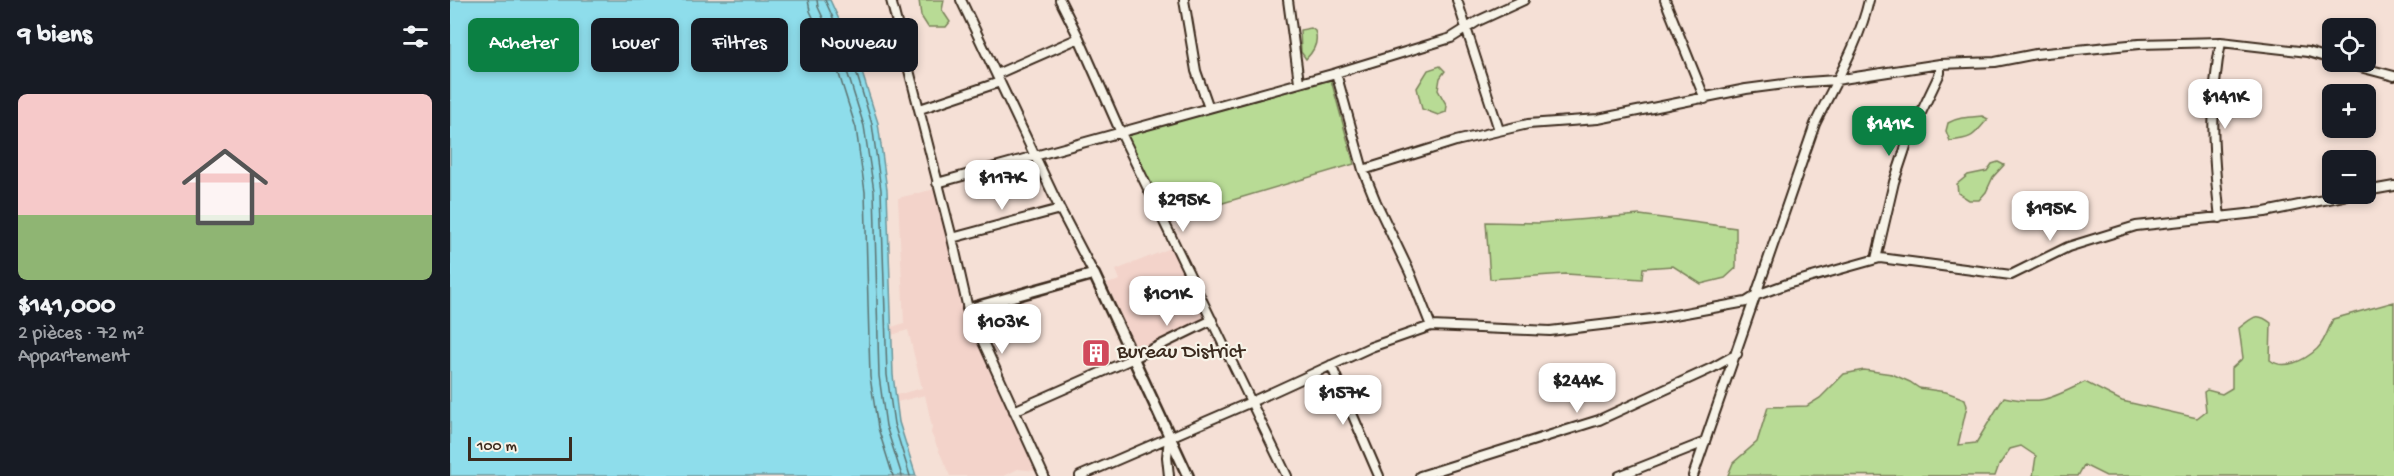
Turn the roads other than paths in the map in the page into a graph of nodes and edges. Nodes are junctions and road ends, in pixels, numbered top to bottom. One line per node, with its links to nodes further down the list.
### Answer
1 (891, 0): 23 (street)
2 (961, 0): 18 (street)
3 (1060, 0): 11 (street)
4 (1184, 0): 22 (street)
5 (1288, 0): 20 (street)
6 (1457, 0): 10 (street)
7 (1524, 0): 10 (street)
8 (1665, 0): 21 (street)
9 (1869, 0): 19 (street)
10 (1466, 29): 16 (street); 24 (street)
11 (1079, 38): 18 (street); 25 (street)
12 (2221, 42): 13 (street); 14 (street); 33 (street)
13 (2322, 57)
14 (1941, 64): 19 (street); 35 (street)
15 (2376, 71): 17 (street)
16 (1336, 73): 20 (street); 27 (street)
17 (2394, 76)
18 (999, 78): 23 (street); 26 (street)
19 (1836, 80): 21 (street); 37 (street)
20 (1299, 82): 22 (street)
21 (1706, 99): 24 (street)
22 (1209, 108): 25 (street)
23 (920, 109): 28 (street)
24 (1499, 130): 27 (street)
25 (1121, 133): 26 (street); 39 (street)
26 (1035, 156): 28 (street); 32 (street)
27 (1363, 170): 40 (street)
28 (937, 183): 34 (street)
29 (2394, 186): 30 (street)
30 (2376, 189)
31 (2322, 200): 33 (street)
32 (1059, 208): 34 (street); 36 (street)
33 (2220, 218): 35 (street)
34 (952, 238): 38 (street)
35 (1876, 259): 37 (street)
36 (1094, 274): 38 (street); 42 (street)
37 (1757, 295): 40 (street); 41 (street)
38 (968, 309): 45 (street)
39 (1212, 320): 42 (street); 44 (street)
40 (1431, 326): 43 (street)
41 (1737, 354): 47 (street); 54 (street)
42 (1134, 358): 45 (street); 46 (street)
43 (1330, 365): 44 (street); 53 (street)
44 (1251, 402): 46 (street); 52 (street)
45 (1014, 411): 48 (street)
46 (1169, 438): 49 (street); 50 (street); 51 (street)
47 (1705, 442): 55 (street); 56 (street)
48 (1044, 476)
49 (1080, 476)
50 (1169, 476)
51 (1188, 476)
52 (1287, 476)
53 (1379, 476)
54 (1420, 476)
55 (1619, 476)
56 (1693, 476)

